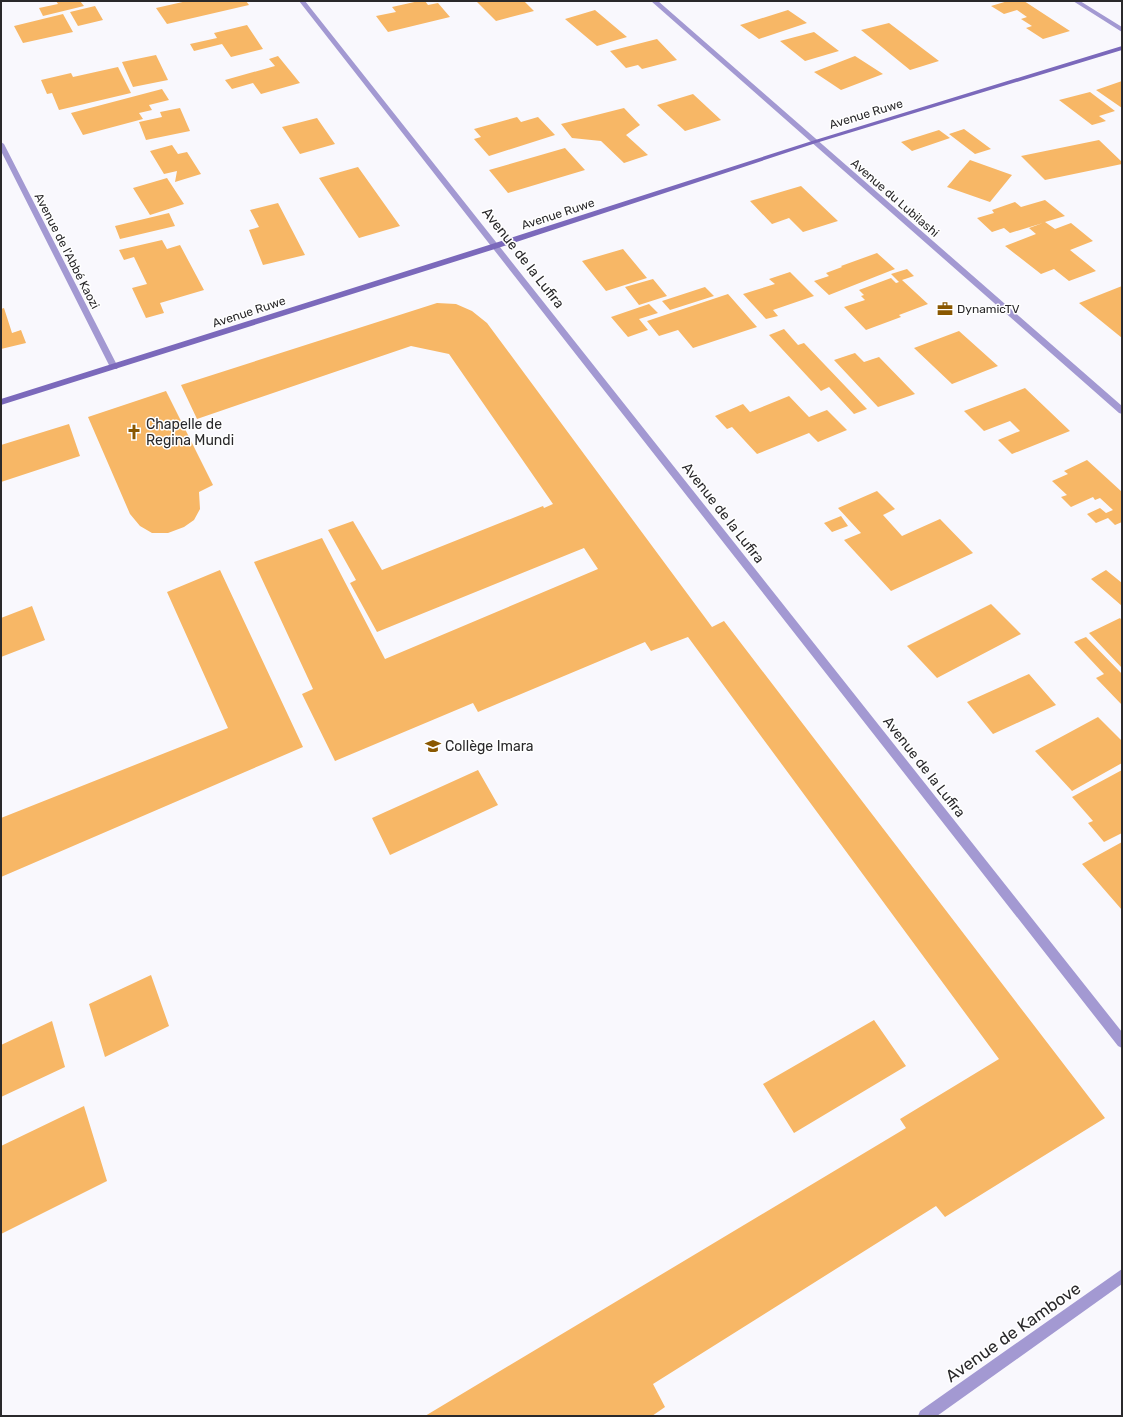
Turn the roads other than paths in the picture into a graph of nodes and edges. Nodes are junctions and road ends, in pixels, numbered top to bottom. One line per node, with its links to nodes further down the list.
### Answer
1 (302, 1): 8 (street, Avenue de la Lufira)
2 (654, 1): 6 (street, Avenue du Lubilashi)
3 (1076, 1): 4 (street)
4 (1122, 30)
5 (1122, 48): 6 (street, Avenue Ruwe)
6 (814, 142): 8 (street, Avenue Ruwe); 11 (street, Avenue du Lubilashi)
7 (1, 144): 9 (street, Avenue de l'Abbé Kaozi)
8 (496, 246): 9 (street, Avenue Ruwe); 12 (street, Avenue de la Lufira)
9 (114, 367): 10 (street, Avenue Ruwe)
10 (1, 402)
11 (1122, 411)
12 (1122, 1042)
13 (1122, 1276): 14 (street, Avenue de Kambove)
14 (925, 1416)

